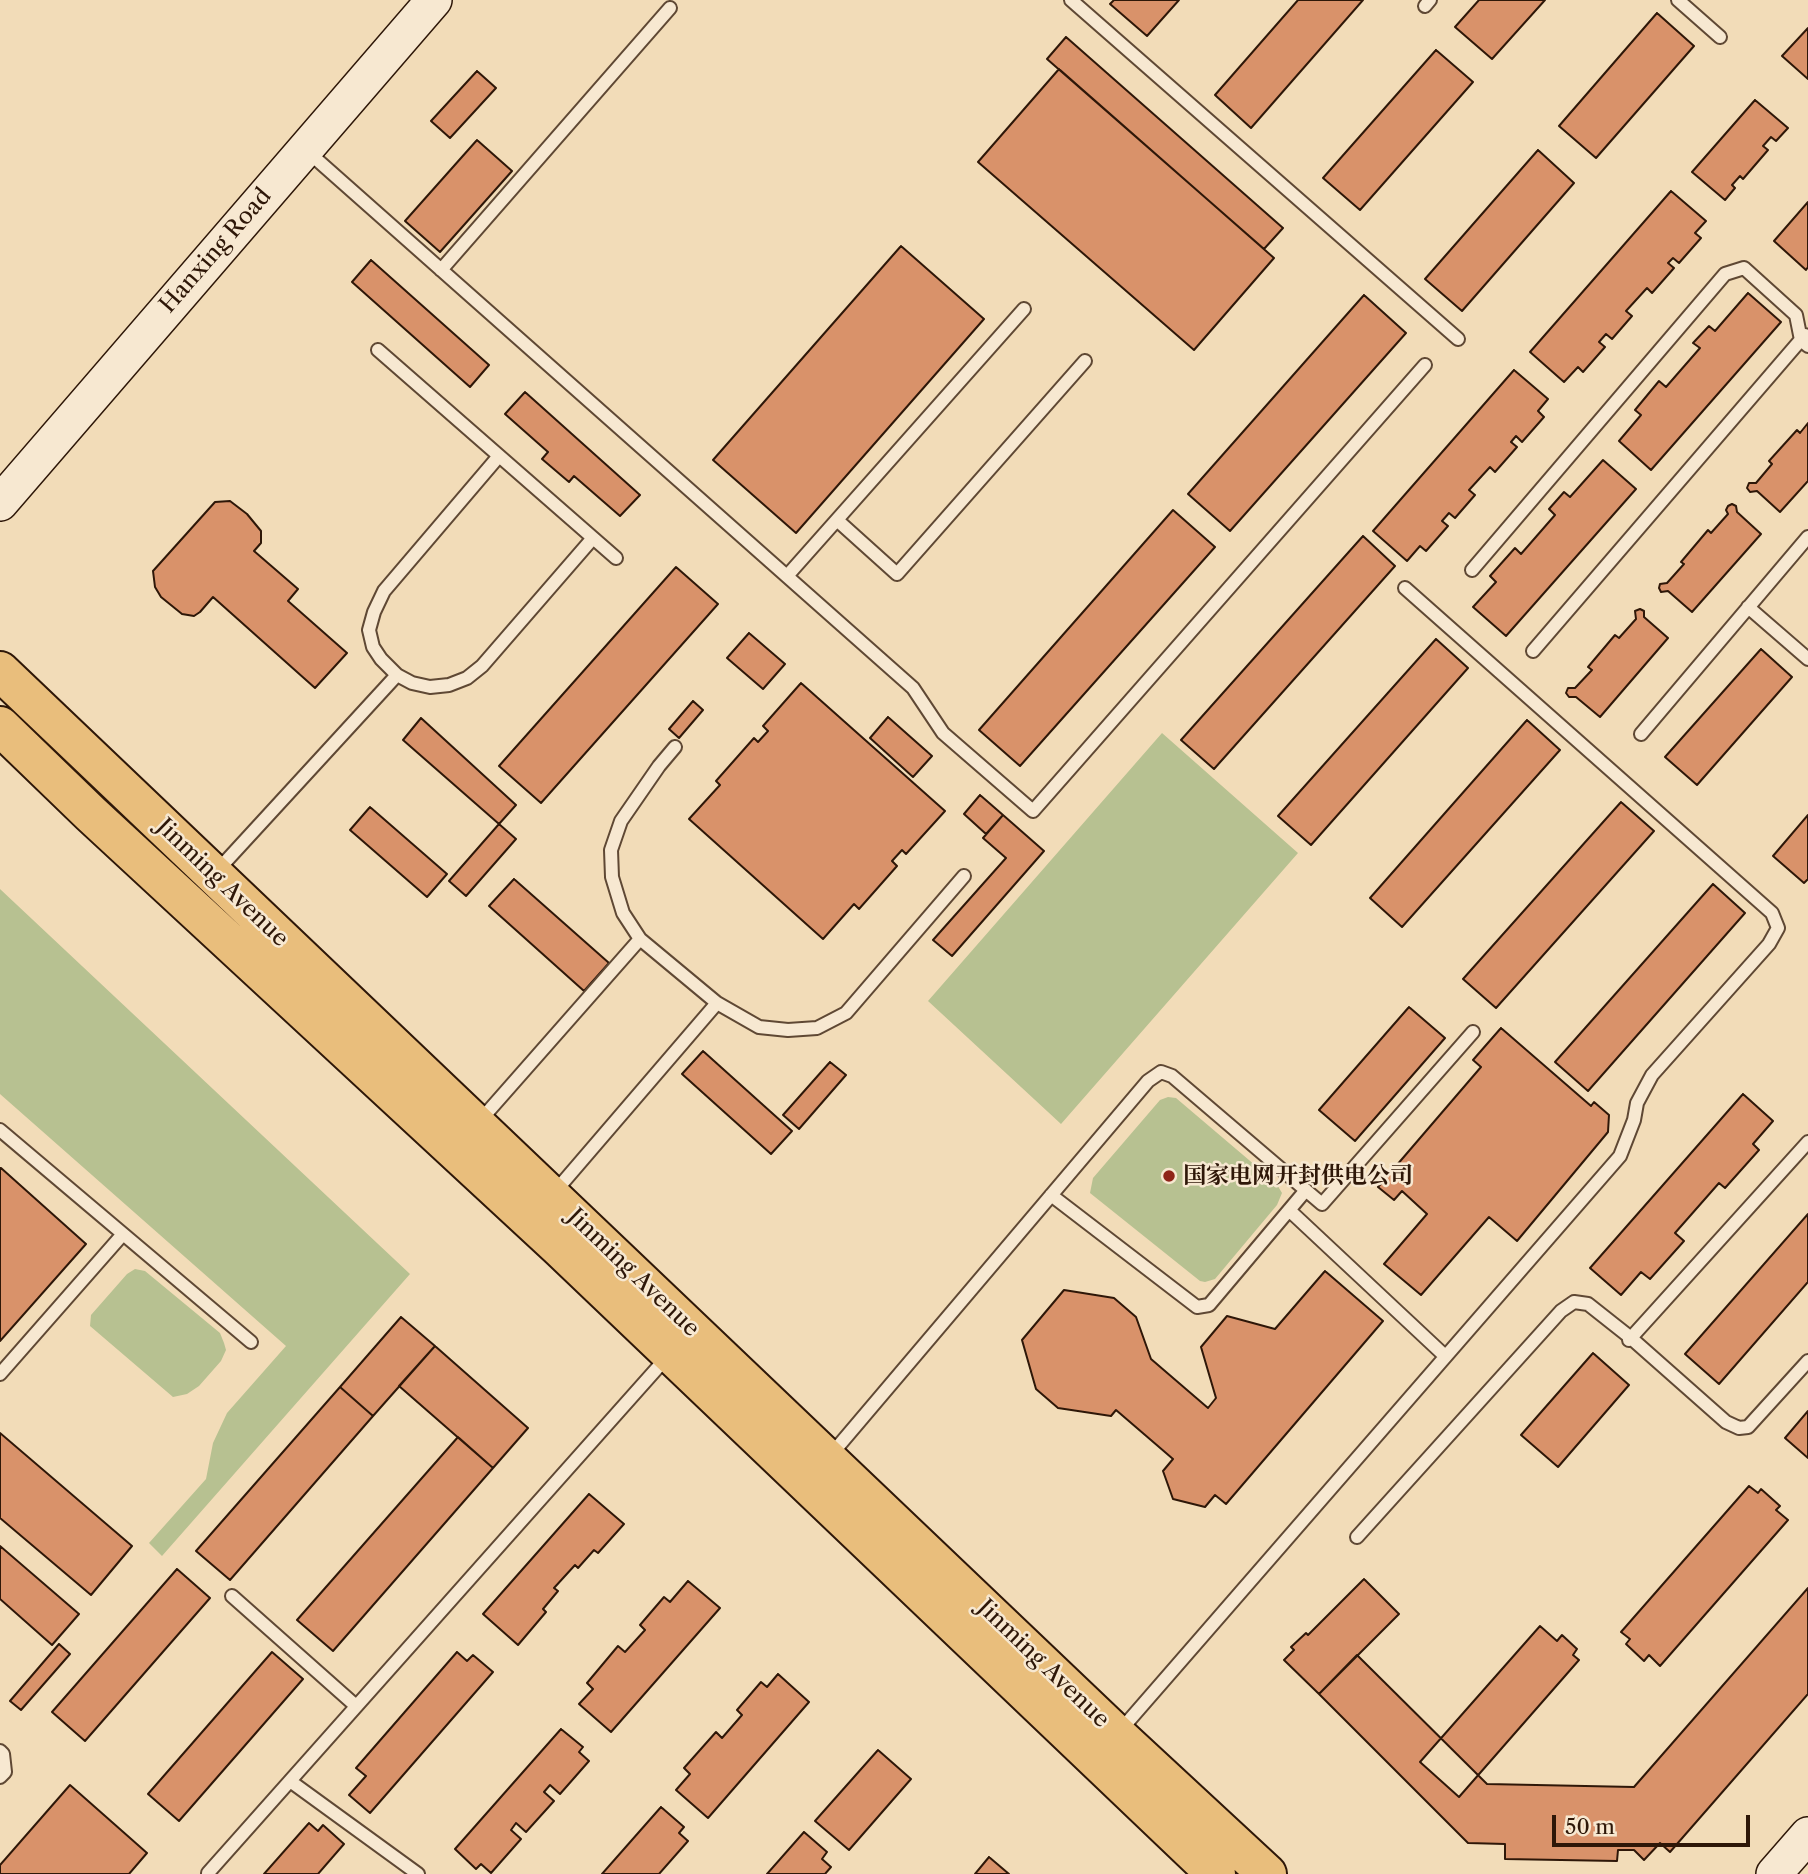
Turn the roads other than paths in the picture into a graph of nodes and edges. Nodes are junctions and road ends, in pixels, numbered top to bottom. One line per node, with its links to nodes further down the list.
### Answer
1 (407, 0): 16 (street, Hanxing Road)
2 (434, 0): 7 (street, Hanxing Road)
3 (1071, 0): 10 (lane)
4 (1678, 0): 6 (lane)
5 (670, 8): 8 (lane)
6 (1720, 37)
7 (304, 149): 8 (lane); 17 (street, Hanxing Road)
8 (441, 270): 23 (lane)
9 (1024, 309): 18 (lane)
10 (1458, 339)
11 (1806, 340): 22 (lane); 26 (lane)
12 (378, 350): 15 (lane)
13 (1085, 361): 18 (lane)
14 (1425, 365): 23 (lane)
15 (499, 456): 20 (lane); 29 (lane)
16 (0, 467)
17 (0, 503)
18 (836, 520): 23 (lane)
19 (1808, 537): 25 (lane)
20 (593, 538): 21 (lane); 29 (lane)
21 (616, 558)
22 (1472, 570)
23 (787, 576)
24 (1405, 588): 49 (lane)
25 (1748, 607): 27 (lane); 31 (lane)
26 (1533, 650)
27 (1808, 659)
28 (0, 671): 33 (main road, Jinming Avenue)
29 (397, 675): 33 (lane)
30 (0, 726): 48 (main road, Jinming Avenue)
31 (1641, 734)
32 (675, 747): 35 (lane)
33 (214, 876): 38 (main road, Jinming Avenue)
34 (964, 876): 36 (lane)
35 (640, 939): 36 (lane); 38 (lane)
36 (717, 1003): 42 (lane)
37 (1472, 1032): 41 (lane)
38 (476, 1125): 42 (main road, Jinming Avenue)
39 (0, 1130): 45 (lane)
40 (1808, 1142): 46 (lane)
41 (1306, 1190): 43 (lane); 44 (lane)
42 (552, 1195): 52 (main road, Jinming Avenue)
43 (1051, 1195): 44 (lane); 52 (lane)
44 (1289, 1210): 49 (lane)
45 (123, 1234): 47 (lane); 51 (lane)
46 (1630, 1339): 50 (lane); 53 (lane)
47 (251, 1342)
48 (670, 1353): 55 (lane); 63 (main road, Jinming Avenue)
49 (1444, 1356): 56 (lane)
50 (1808, 1361)
51 (0, 1374)
52 (828, 1458): 56 (main road, Jinming Avenue)
53 (1357, 1536)
54 (232, 1596): 55 (lane)
55 (356, 1706): 59 (lane)
56 (1117, 1734): 64 (main road, Jinming Avenue)
57 (0, 1751): 58 (lane)
58 (0, 1777)
59 (290, 1781): 61 (lane); 62 (lane)
60 (1808, 1835): 65 (street)
61 (208, 1873)
62 (418, 1874)
63 (1216, 1874)
64 (1267, 1874)
65 (1774, 1874)

